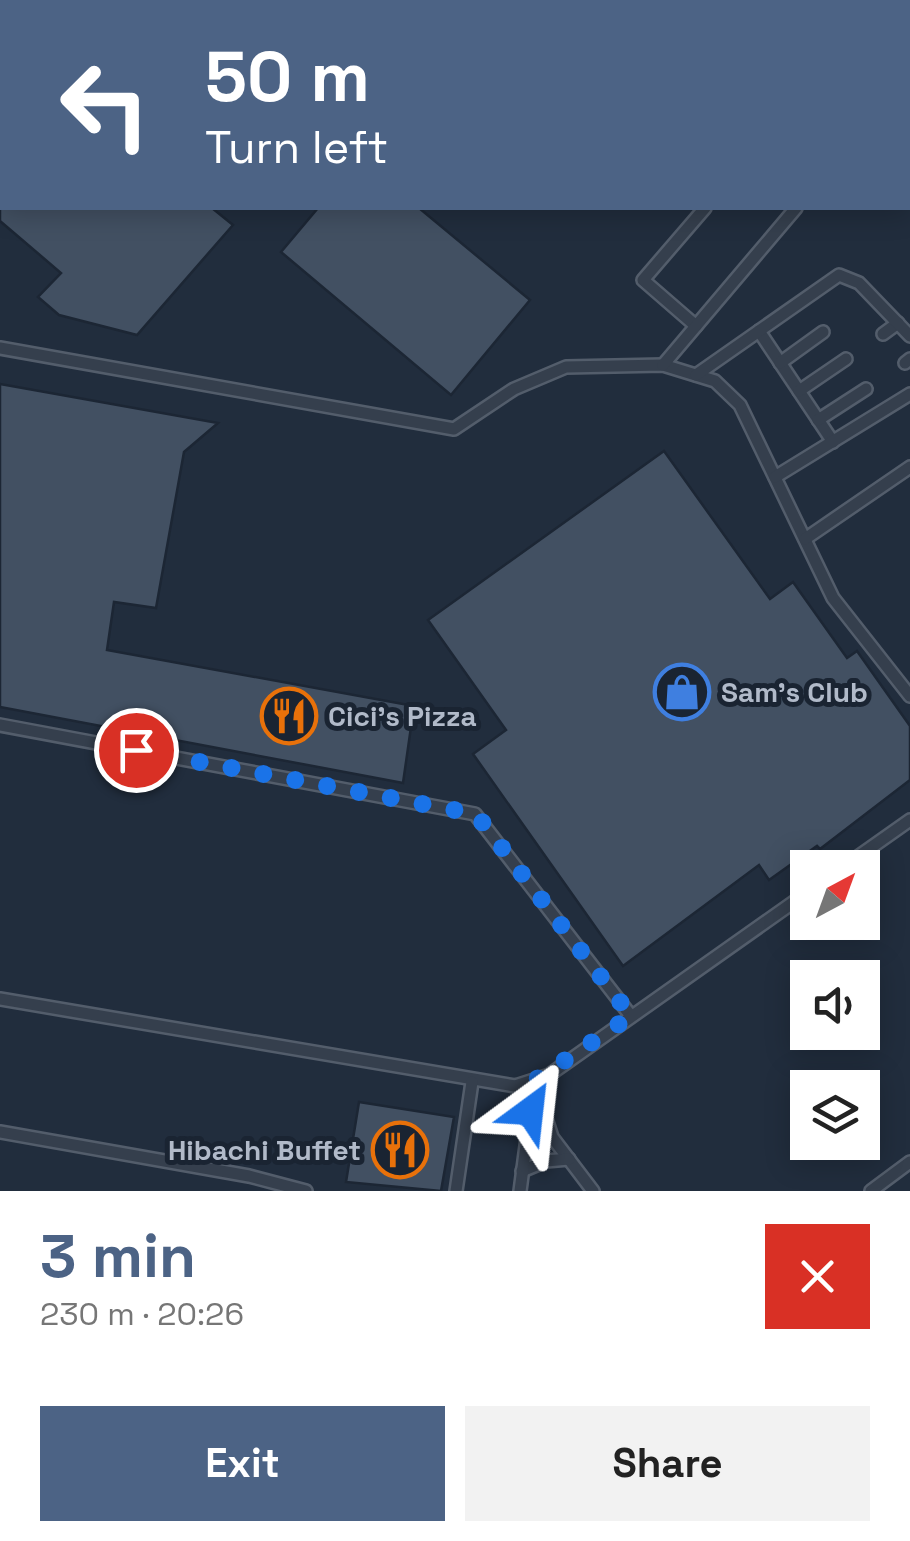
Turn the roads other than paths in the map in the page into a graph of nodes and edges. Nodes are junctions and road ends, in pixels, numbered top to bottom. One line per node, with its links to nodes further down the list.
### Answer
1 (703, 210): 6 (lane)
2 (794, 210): 6 (lane)
3 (875, 299): 4 (lane); 5 (lane); 7 (lane)
4 (862, 306)
5 (898, 323): 9 (lane); 10 (lane)
6 (696, 326): 14 (lane)
7 (759, 331): 13 (lane); 15 (lane)
8 (824, 332): 13 (lane)
9 (883, 334)
10 (910, 336)
11 (0, 348): 14 (lane)
12 (846, 360): 17 (lane)
13 (780, 363): 17 (lane)
14 (663, 366): 15 (lane)
15 (696, 375): 22 (lane)
16 (866, 389): 19 (lane)
17 (799, 391): 19 (lane)
18 (910, 394): 20 (lane)
19 (818, 420): 20 (lane)
20 (833, 442): 22 (lane)
21 (910, 467): 23 (lane)
22 (775, 478): 23 (lane)
23 (804, 539): 24 (lane)
24 (910, 696)
25 (0, 725): 30 (lane)
26 (910, 820): 27 (lane)
27 (868, 850)
28 (790, 905): 30 (lane)
29 (0, 1000): 32 (lane)
30 (631, 1016): 31 (lane)
31 (534, 1081): 32 (lane); 34 (lane); 36 (lane)
32 (472, 1082): 38 (lane)
33 (0, 1132): 37 (lane)
34 (569, 1158): 36 (lane); 40 (lane)
35 (910, 1162): 41 (lane)
36 (522, 1171): 39 (lane)
37 (306, 1191)
38 (456, 1191)
39 (520, 1191)
40 (593, 1191)
41 (870, 1191)

